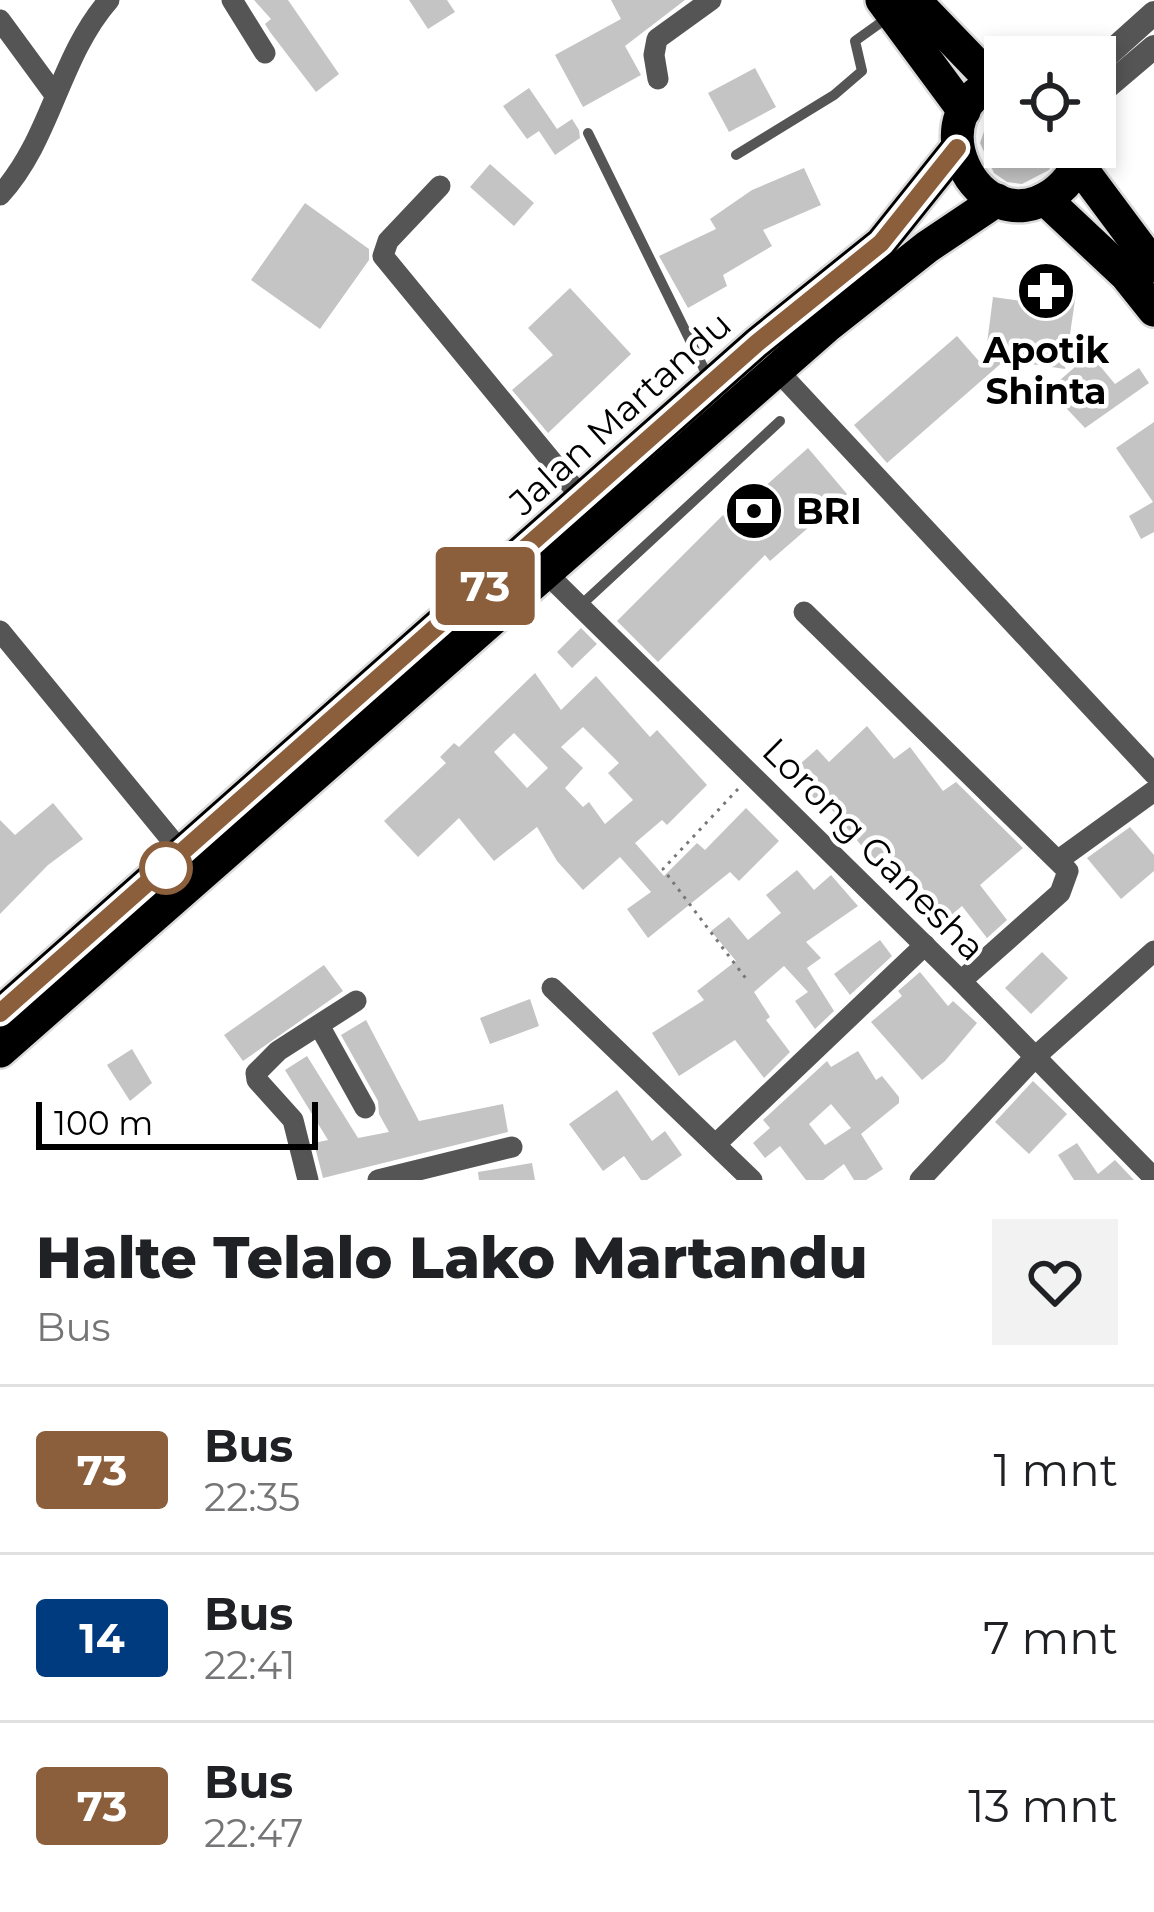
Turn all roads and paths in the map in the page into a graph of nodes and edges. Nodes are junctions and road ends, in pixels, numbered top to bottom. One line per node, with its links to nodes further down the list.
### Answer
1 (109, 0): 15 (street)
2 (232, 0): 10 (street)
3 (711, 0): 12 (street)
4 (1144, 0): 6 (lane)
5 (896, 5): 11 (highway); 16 (highway); 19 (lane)
6 (1154, 13): 8 (street)
7 (0, 20): 15 (street)
8 (1116, 47)
9 (1154, 47): 13 (street)
10 (265, 52)
11 (984, 69)
12 (658, 79)
13 (1116, 79)
14 (984, 94): 16 (highway)
15 (56, 95): 23 (street)
16 (964, 111): 18 (highway)
17 (588, 133): 29 (lane)
18 (957, 148): 25 (highway); 29 (highway, Jalan Martandu)
19 (736, 155)
20 (1074, 168): 24 (highway)
21 (1088, 168): 26 (highway)
22 (440, 186): 32 (street)
23 (0, 195)
24 (1045, 199): 25 (highway); 27 (highway)
25 (997, 200): 28 (highway, Jalan Martandu)
26 (1154, 266)
27 (1154, 310)
28 (777, 370): 31 (highway, Jalan Martandu); 39 (street)
29 (712, 384): 32 (highway, Jalan Martandu)
30 (780, 421): 33 (lane)
31 (650, 478): 33 (lane); 34 (highway, Jalan Martandu)
32 (582, 498): 38 (highway, Jalan Martandu)
33 (679, 510): 35 (lane)
34 (544, 571): 35 (street, Lorong Ganesha); 38 (highway, Jalan Martandu)
35 (579, 608): 40 (street, Lorong Ganesha)
36 (804, 612): 43 (street)
37 (0, 631): 42 (street)
38 (335, 738): 42 (highway, Jalan Martandu); 52 (highway, Jalan Martandu)
39 (1154, 774)
40 (752, 775): 44 (street, Lorong Ganesha); 46 (path)
41 (1154, 791): 43 (street)
42 (183, 854): 50 (highway, Jalan Martandu)
43 (1060, 859): 47 (street)
44 (925, 945): 47 (street, Lorong Ganesha); 55 (street)
45 (1154, 951): 53 (street)
46 (747, 980)
47 (962, 981): 53 (street, Lorong Ganesha)
48 (552, 988): 55 (street)
49 (356, 1001): 51 (street)
50 (0, 1013)
51 (320, 1027): 54 (street); 58 (street)
52 (0, 1051)
53 (1036, 1056): 57 (street, Lorong Ganesha); 61 (street)
54 (365, 1108)
55 (717, 1143): 60 (street)
56 (512, 1147): 59 (street)
57 (1154, 1178)
58 (308, 1180)
59 (378, 1180)
60 (752, 1180)
61 (920, 1180)

